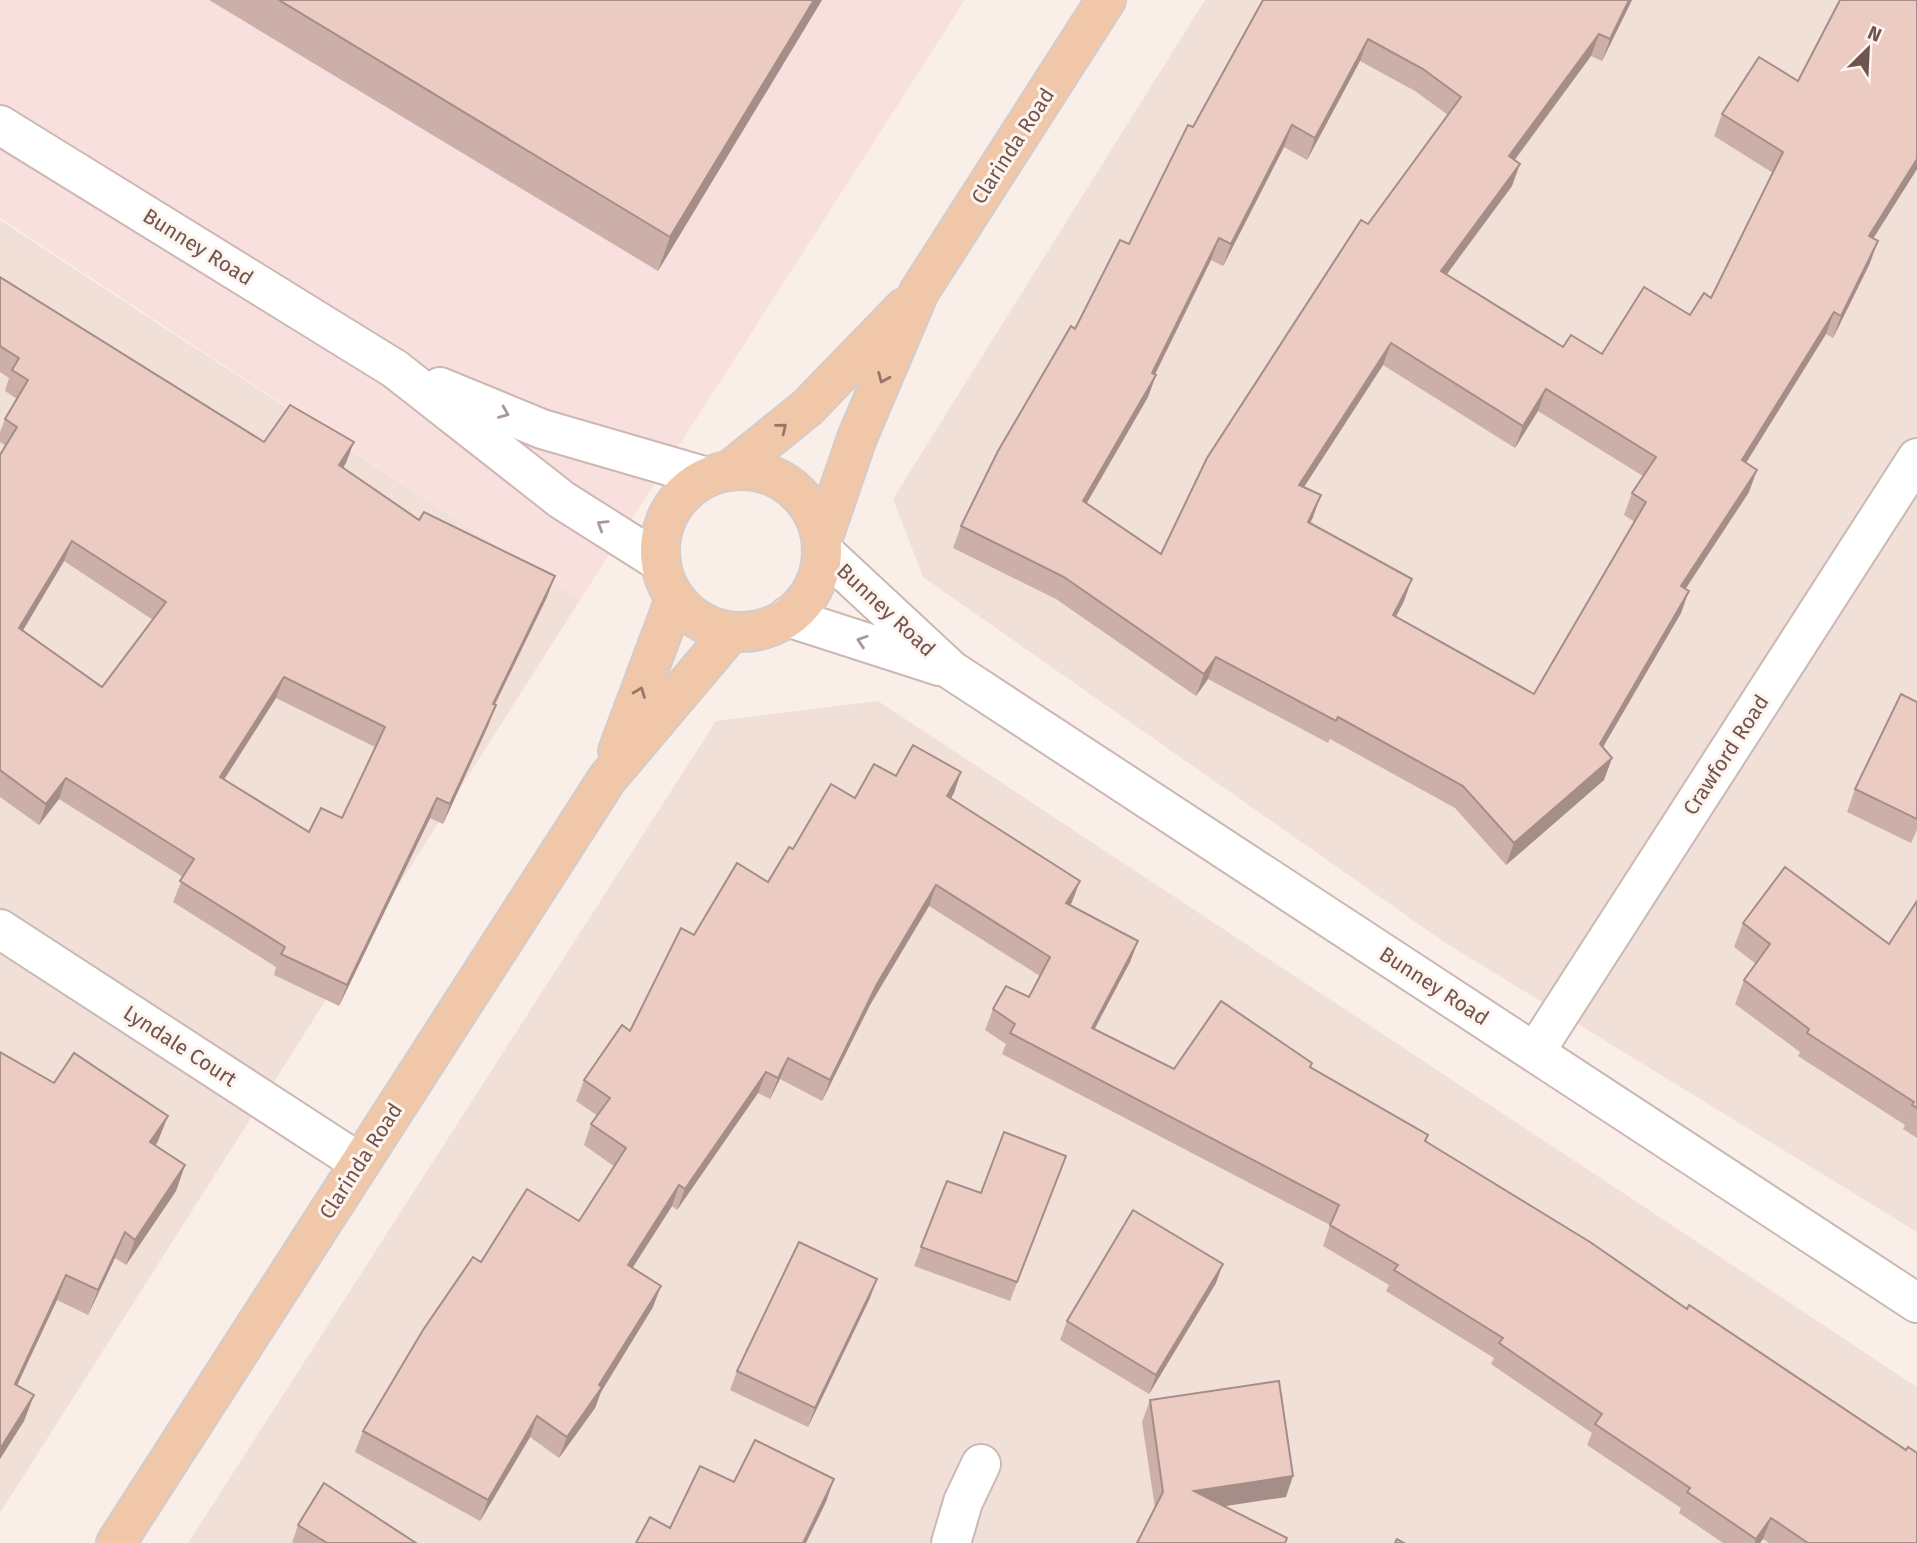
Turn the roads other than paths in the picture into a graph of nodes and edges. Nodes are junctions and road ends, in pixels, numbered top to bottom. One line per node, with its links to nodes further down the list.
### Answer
1 (1106, 0): 3 (main road, Clarinda Road)
2 (0, 125): 4 (street, Bunney Road)
3 (919, 292): 6 (main road, Clarinda Road, one-way to 3); 7 (main road, Clarinda Road, one-way to 7)
4 (396, 369): 6 (street, Bunney Road, one-way to 6); 8 (street, Bunney Road, one-way to 4)
5 (1917, 458): 15 (street, Crawford Road)
6 (718, 474): 7 (main road); 8 (main road)
7 (822, 545): 10 (main road); 12 (street, Bunney Road)
8 (660, 562): 9 (main road)
9 (675, 599): 11 (main road); 13 (main road, Clarinda Road, one-way to 9)
10 (787, 617): 11 (main road); 12 (street, Bunney Road, one-way to 10)
11 (731, 632): 13 (main road, Clarinda Road)
12 (951, 670): 15 (street, Bunney Road)
13 (607, 779): 16 (main road, Clarinda Road)
14 (0, 929): 16 (street, Lyndale Court)
15 (1535, 1052): 17 (street, Bunney Road)
16 (359, 1163): 19 (main road, Clarinda Road)
17 (1917, 1303)
18 (981, 1464): 20 (street)
19 (116, 1543)
20 (951, 1543)

